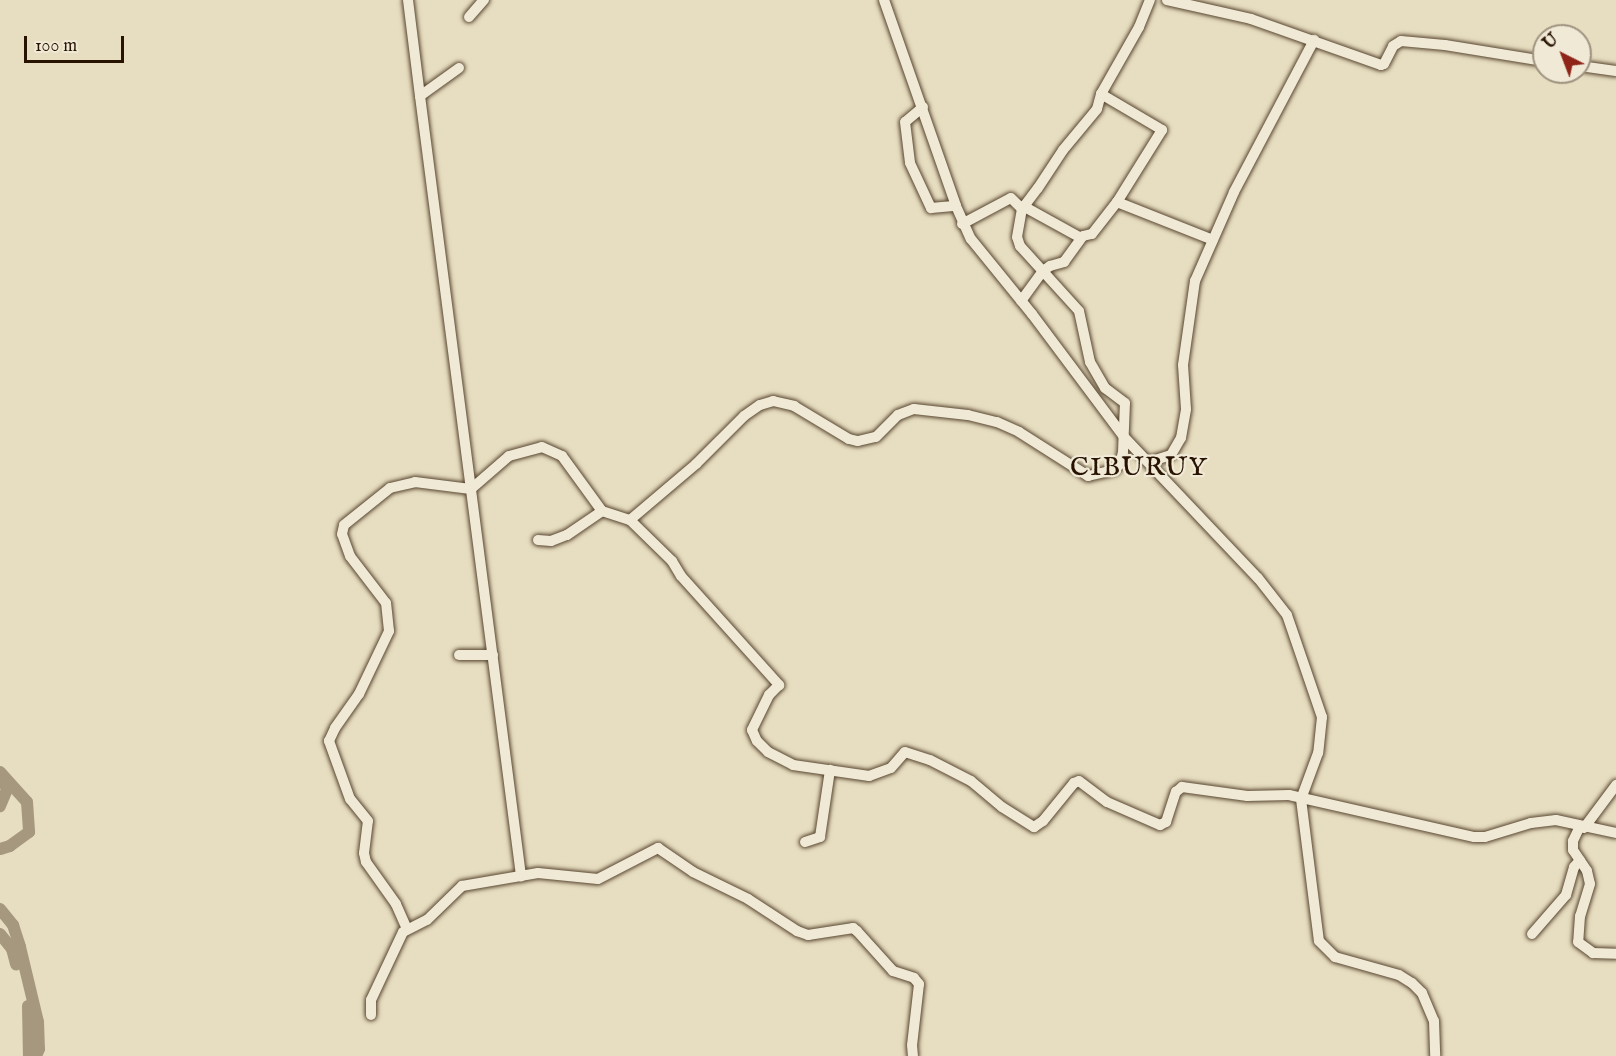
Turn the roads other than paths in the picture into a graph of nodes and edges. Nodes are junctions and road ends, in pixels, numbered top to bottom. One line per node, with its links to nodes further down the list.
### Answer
1 (408, 0): 14 (street)
2 (484, 0): 7 (street)
3 (884, 0): 15 (street)
4 (1150, 0): 13 (street)
5 (1167, 0): 6 (street)
6 (1194, 4): 8 (street)
7 (469, 17)
8 (1314, 40): 9 (street); 21 (street)
9 (1532, 59)
10 (459, 68): 14 (street)
11 (1592, 68): 12 (street)
12 (1616, 71)
13 (1101, 94): 16 (street); 18 (street)
14 (420, 96): 26 (street)
15 (923, 107): 17 (street); 17 (street)
16 (1117, 202): 20 (street); 21 (street)
17 (956, 206): 19 (street)
18 (1022, 207): 19 (street); 20 (street); 22 (street)
19 (962, 224): 23 (street)
20 (1081, 238): 22 (street)
21 (1213, 240): 25 (street)
22 (1043, 271): 23 (street); 24 (street)
23 (1021, 301): 24 (street)
24 (1124, 437): 25 (street); 28 (street)
25 (1149, 462): 34 (street)
26 (471, 489): 27 (street); 31 (street); 40 (street)
27 (602, 511): 28 (street); 29 (street)
28 (630, 520): 32 (street)
29 (538, 540)
30 (459, 655): 31 (street)
31 (493, 655): 39 (street)
32 (830, 770): 34 (street); 37 (street)
33 (1616, 785): 35 (street)
34 (1301, 799): 35 (street); 45 (street)
35 (1582, 827): 36 (street); 38 (street)
36 (1616, 833)
37 (805, 842)
38 (1580, 860): 41 (street); 42 (street)
39 (521, 876): 40 (street); 44 (street)
40 (407, 929): 43 (street)
41 (1532, 934)
42 (1616, 954)
43 (371, 1015)
44 (913, 1056)
45 (1435, 1056)

